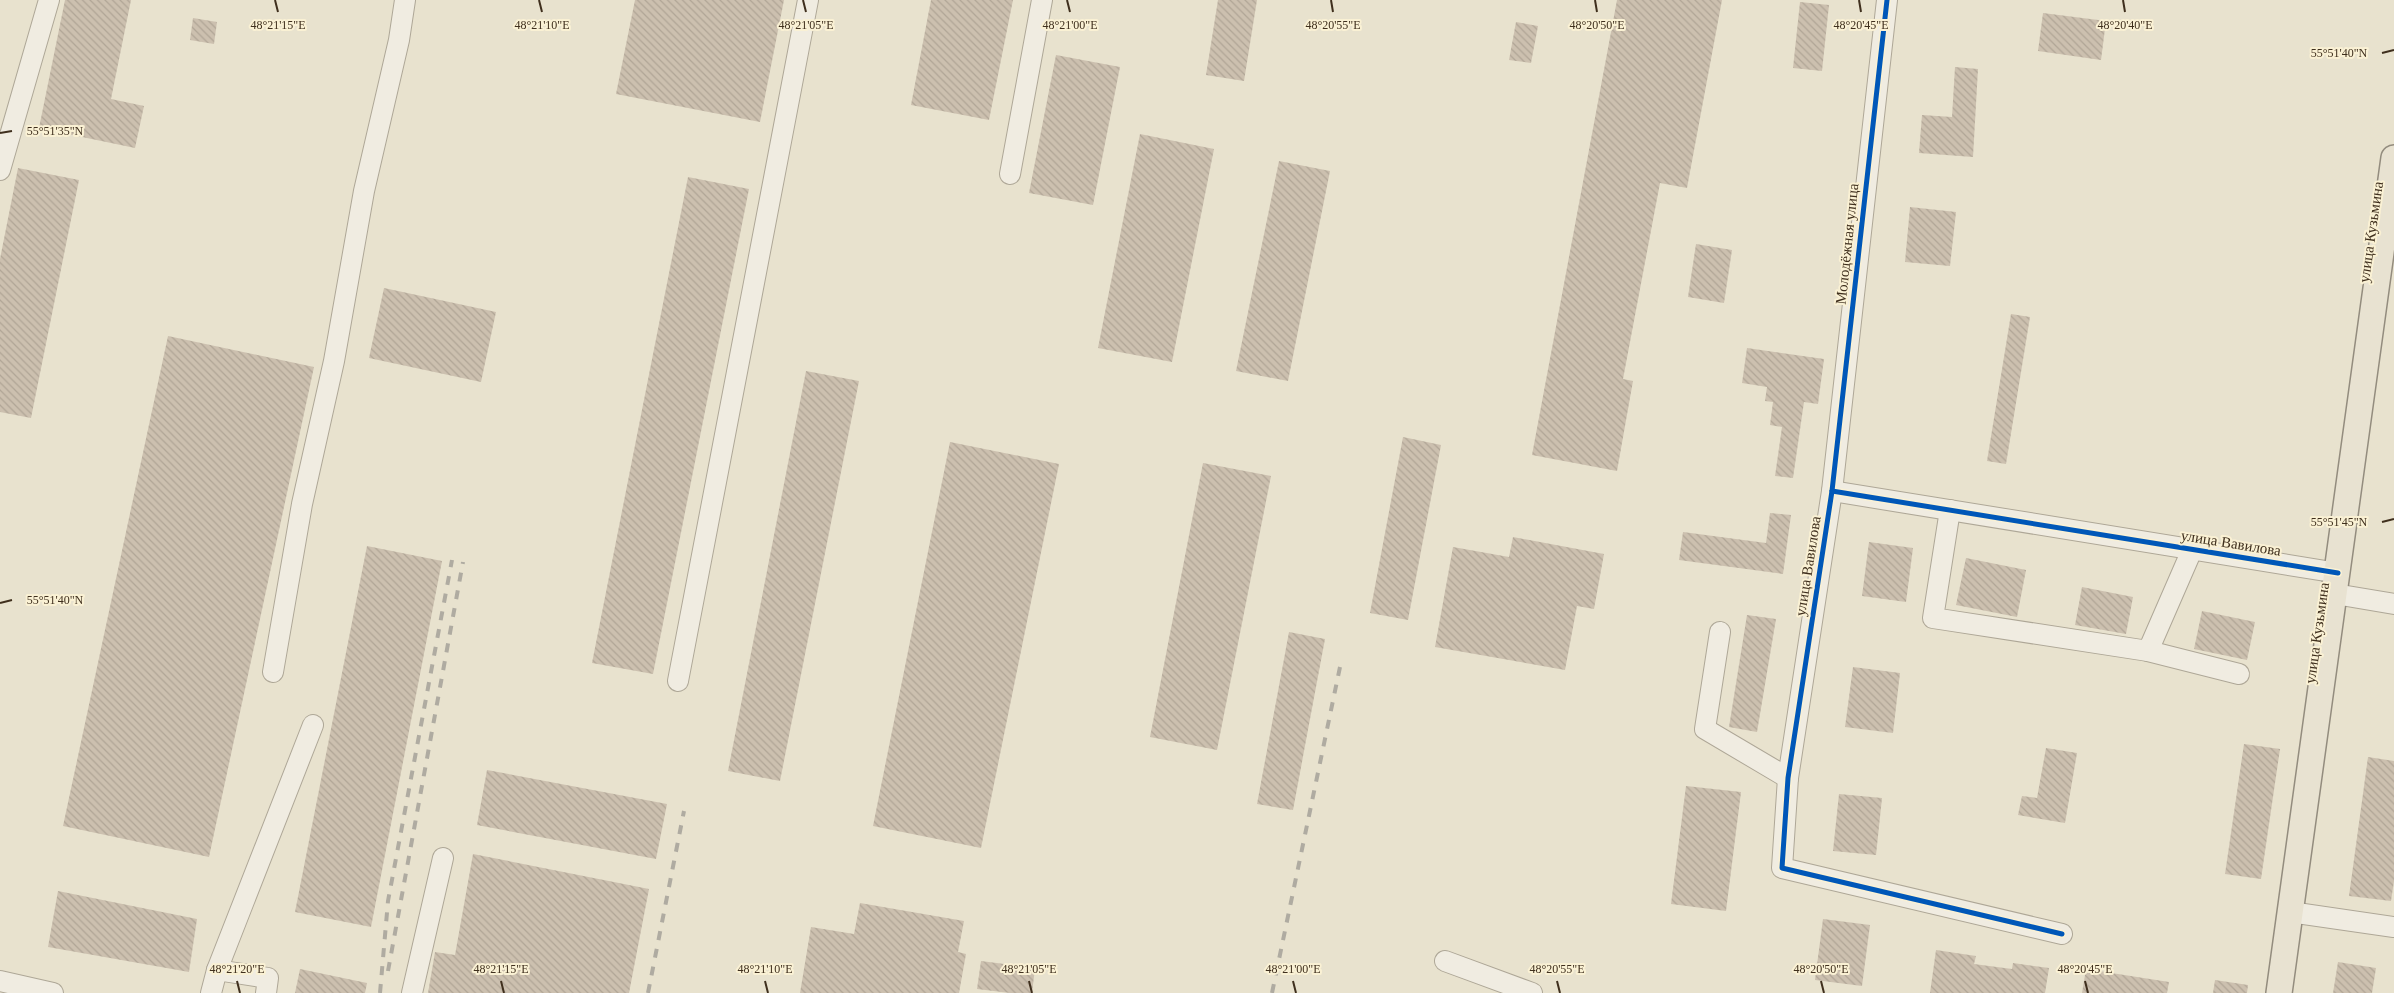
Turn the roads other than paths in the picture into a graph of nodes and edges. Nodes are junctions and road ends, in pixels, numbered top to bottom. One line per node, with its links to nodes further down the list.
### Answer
1 (49, 0): 7 (street)
2 (405, 0): 16 (street)
3 (808, 0): 18 (street)
4 (1042, 0): 8 (street)
5 (1887, 0): 9 (street, Молодёжная улица)
6 (2394, 158): 12 (main road, улица Кузьмина)
7 (0, 170)
8 (1010, 174)
9 (1832, 491): 10 (street, улица Вавилова); 20 (street, улица Вавилова)
10 (1950, 510): 11 (street, улица Вавилова); 15 (street)
11 (2192, 550): 12 (street, улица Вавилова); 15 (street)
12 (2337, 584): 13 (street, улица Вавилова); 22 (main road, улица Кузьмина)
13 (2394, 604)
14 (1720, 632): 20 (street)
15 (2148, 651): 17 (street)
16 (273, 672)
17 (2239, 674)
18 (678, 681)
19 (313, 725): 26 (street)
20 (1788, 778): 24 (street, улица Вавилова)
21 (443, 858): 31 (street)
22 (2290, 912): 23 (street); 33 (main road, улица Кузьмина)
23 (2394, 927)
24 (2062, 934)
25 (1445, 961): 32 (street)
26 (216, 970): 29 (street); 30 (street)
27 (0, 981): 28 (street)
28 (53, 993)
29 (211, 993)
30 (266, 993)
31 (412, 993)
32 (1532, 993)
33 (2279, 993)

